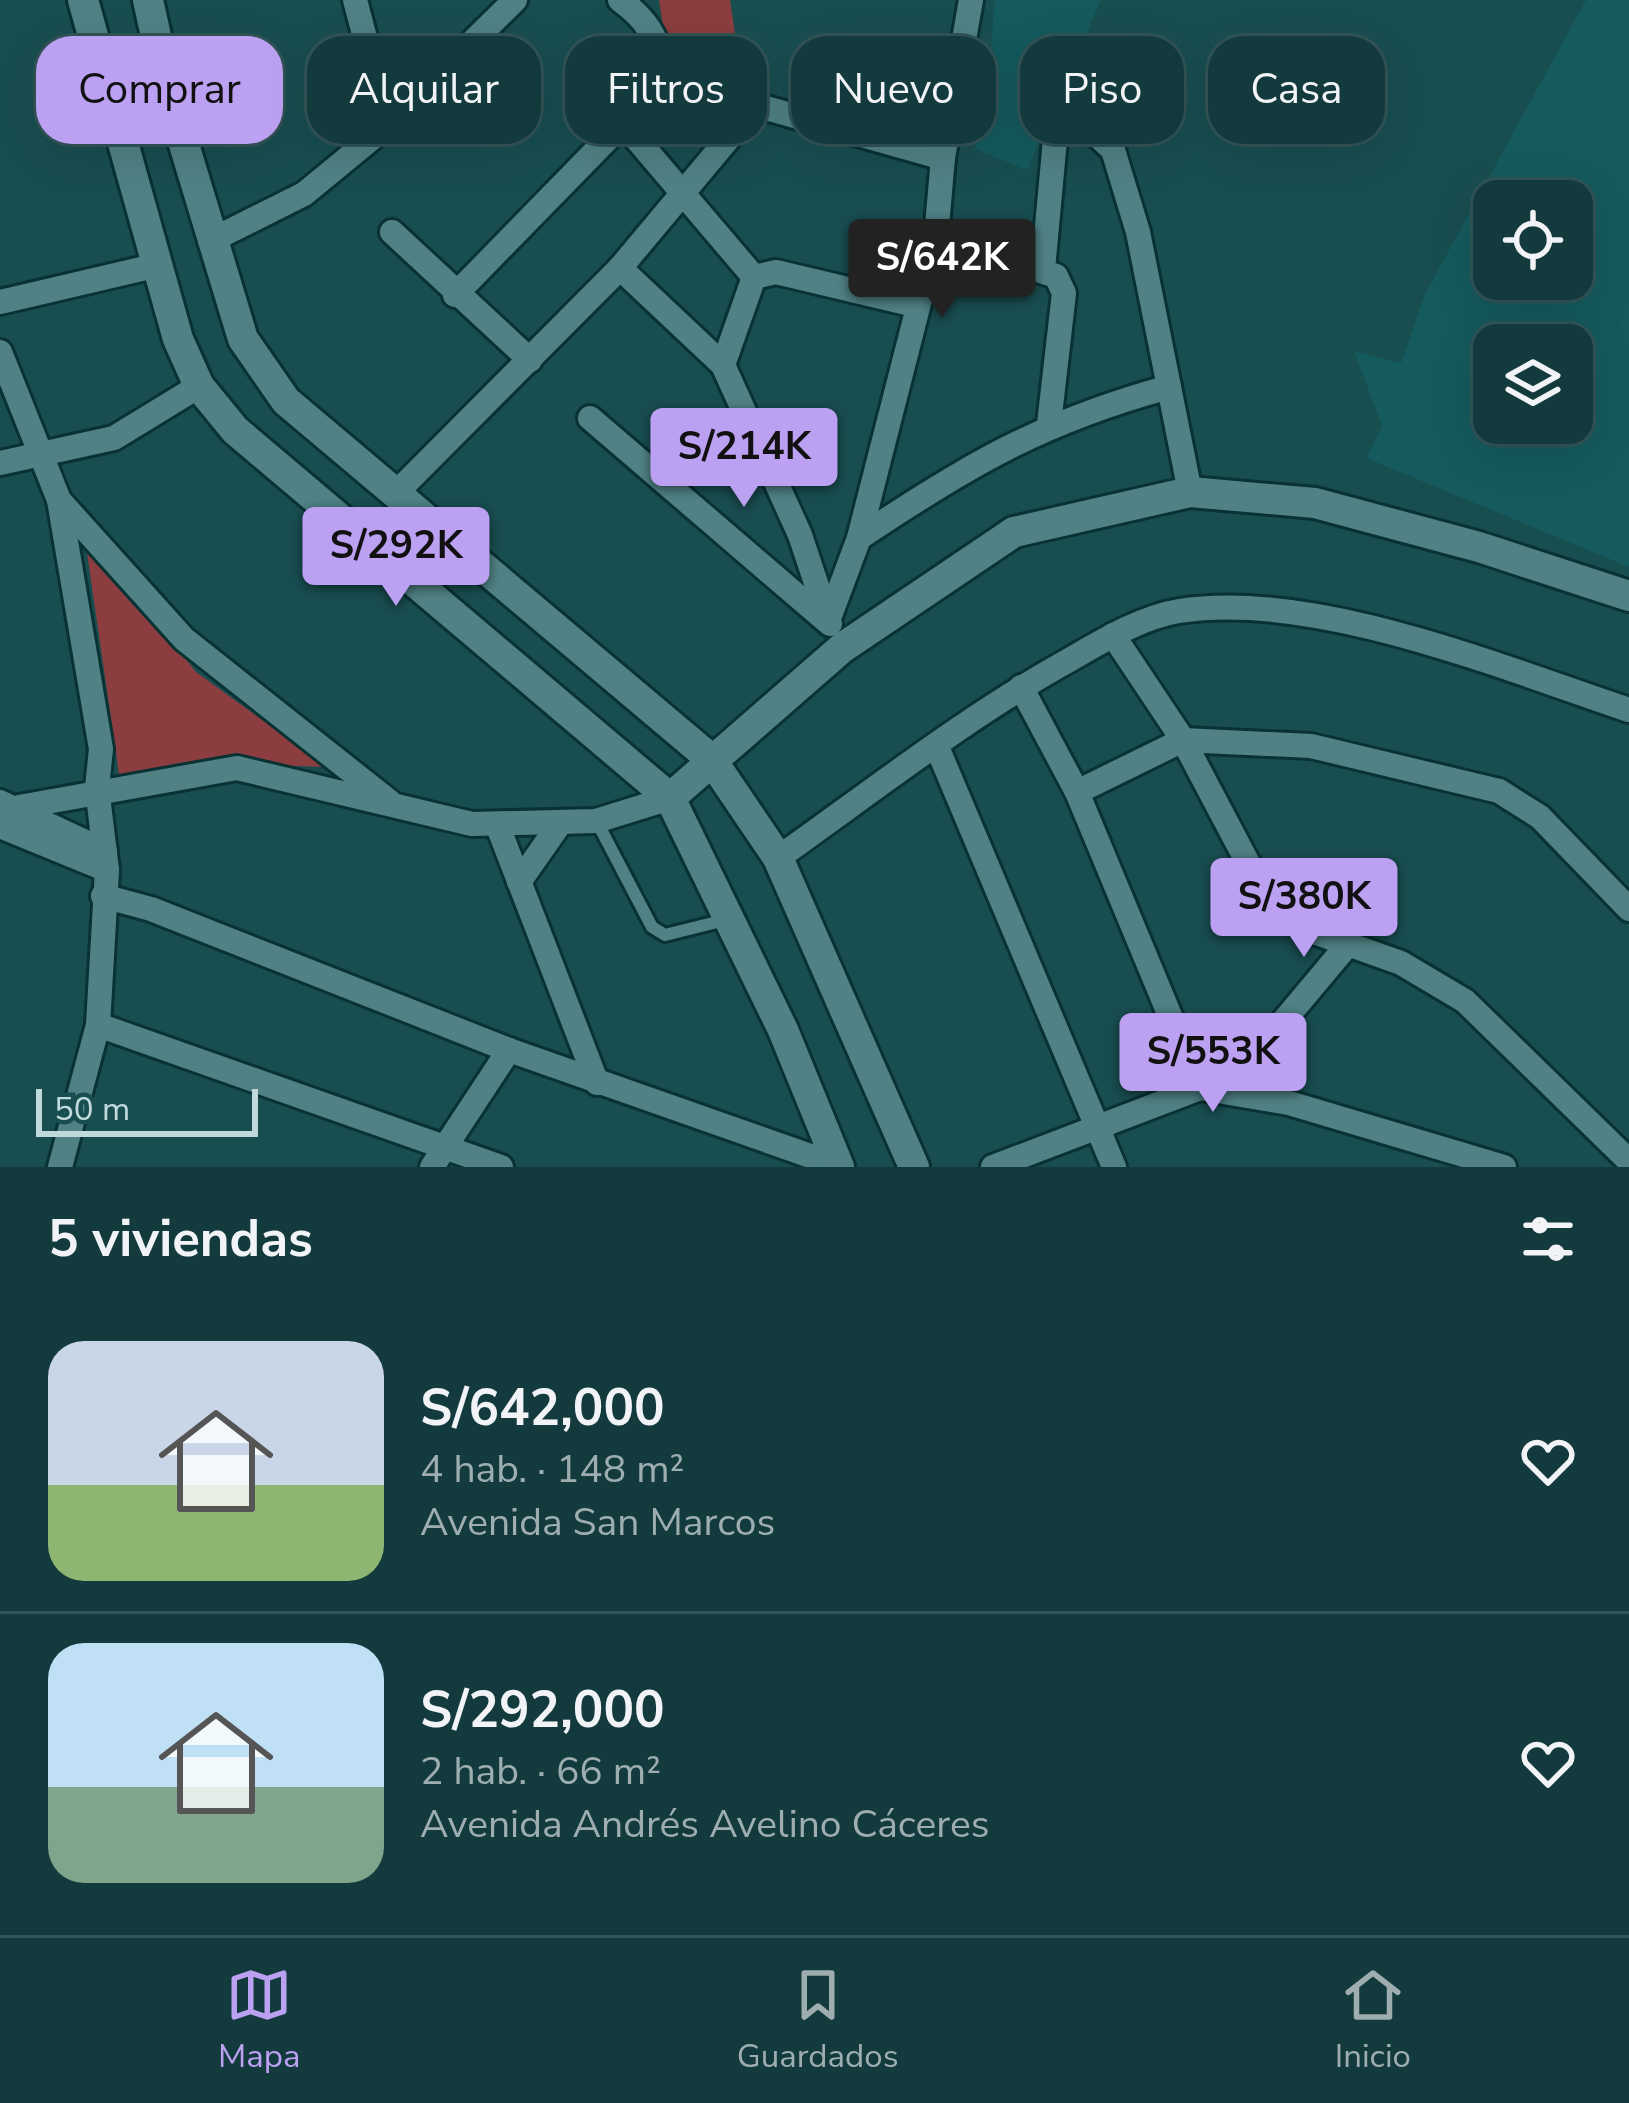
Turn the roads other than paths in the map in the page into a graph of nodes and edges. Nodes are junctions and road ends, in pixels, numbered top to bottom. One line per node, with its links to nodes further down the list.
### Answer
1 (83, 0): 18 (street)
2 (148, 0): 17 (street)
3 (355, 0): 7 (street)
4 (515, 0): 8 (street)
5 (620, 0): 9 (street)
6 (971, 0): 13 (street)
7 (365, 36)
8 (478, 36)
9 (654, 36)
10 (365, 144): 17 (street)
11 (602, 144): 22 (street)
12 (643, 144): 14 (street)
13 (943, 158): 14 (street); 16 (street)
14 (685, 189): 19 (street); 21 (street)
15 (392, 232): 22 (street)
16 (936, 237): 20 (street); 24 (street)
17 (210, 241): 34 (street)
18 (154, 266): 23 (street); 28 (street)
19 (620, 268): 26 (street); 27 (street)
20 (1042, 269): 29 (street); 31 (street)
21 (754, 277): 24 (street); 27 (street)
22 (455, 295): 26 (street)
23 (0, 302)
24 (915, 305): 37 (street)
25 (0, 352): 32 (street)
26 (530, 360): 34 (street)
27 (723, 365): 39 (street)
28 (199, 386): 32 (street); 48 (street)
29 (1169, 387): 31 (street); 35 (street)
30 (590, 418): 39 (street)
31 (1049, 424): 37 (street)
32 (40, 454): 33 (street); 36 (street)
33 (0, 463)
34 (398, 492): 45 (street)
35 (1190, 492): 38 (street); 39 (street)
36 (59, 500): 46 (street); 50 (street)
37 (859, 538): 39 (street)
38 (1629, 596)
39 (835, 634): 45 (street)
40 (1113, 635): 41 (street); 42 (street); 43 (street)
41 (1021, 686): 44 (street); 47 (street)
42 (1629, 710)
43 (1184, 740): 47 (street); 59 (street); 61 (street)
44 (937, 747): 55 (street); 66 (street)
45 (712, 759): 48 (street); 55 (street)
46 (98, 788): 49 (street); 50 (street); 56 (street)
47 (1077, 792): 65 (street)
48 (670, 798): 51 (street); 60 (street)
49 (9, 805): 56 (street)
50 (397, 808): 53 (street)
51 (596, 820): 52 (street); 60 (lane)
52 (561, 822): 53 (street); 57 (street)
53 (497, 824): 57 (street)
54 (0, 826): 56 (street)
55 (778, 858): 72 (street)
56 (106, 860): 58 (street)
57 (519, 882): 64 (street)
58 (103, 896): 62 (street); 63 (street)
59 (1629, 909)
60 (729, 919): 69 (street)
61 (1349, 943): 65 (street); 68 (street)
62 (98, 1025): 67 (street); 70 (street)
63 (509, 1050): 64 (street); 67 (street)
64 (597, 1083): 69 (street)
65 (1200, 1088): 66 (street); 75 (street)
66 (1100, 1128): 73 (street); 74 (street)
67 (438, 1158): 71 (street)
68 (1629, 1161)
69 (839, 1166)
70 (60, 1167)
71 (501, 1167)
72 (914, 1167)
73 (993, 1167)
74 (1114, 1167)
75 (1504, 1167)

